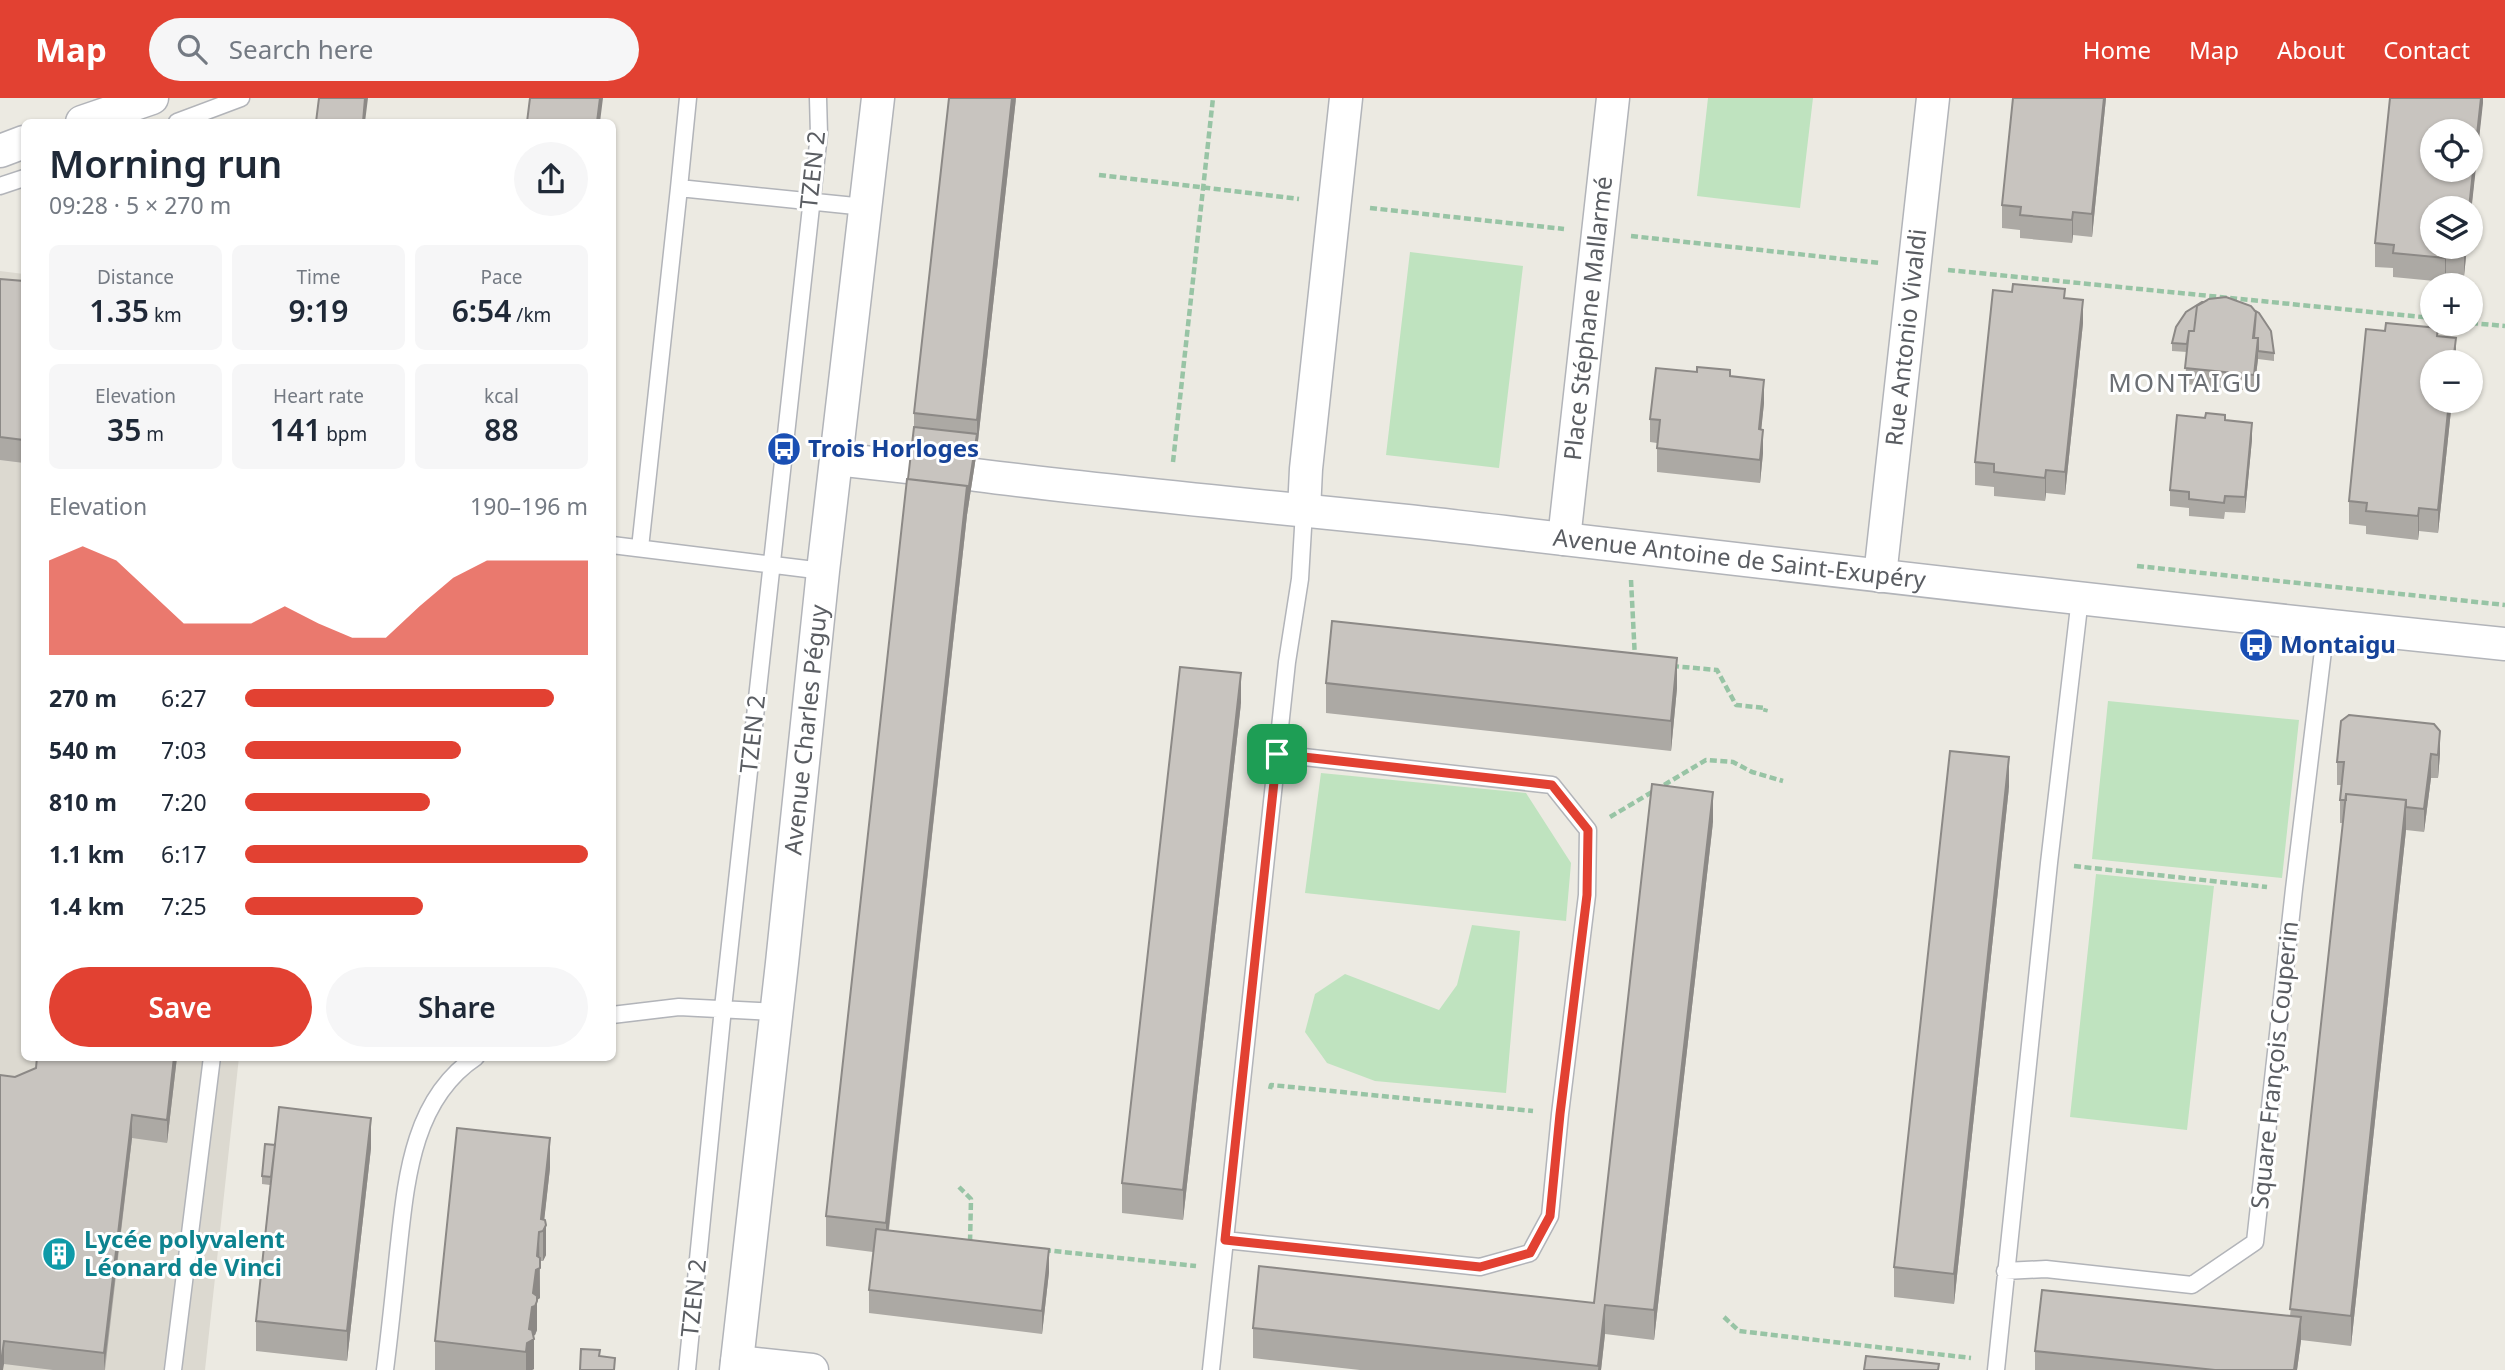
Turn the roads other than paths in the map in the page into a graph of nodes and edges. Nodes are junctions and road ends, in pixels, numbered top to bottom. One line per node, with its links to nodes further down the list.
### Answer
1 (152, 98): 9 (street)
2 (241, 98): 10 (lane)
3 (688, 98): 15 (lane)
4 (818, 98): 16 (lane, TZEN 2)
5 (878, 98): 17 (street, Avenue Charles Péguy)
6 (1346, 98): 21 (street)
7 (1613, 98): 22 (street, Place Stéphane Mallarmé)
8 (1933, 98): 27 (street, Rue Antonio Vivaldi)
9 (91, 119)
10 (185, 119)
11 (21, 143): 12 (street)
12 (0, 151)
13 (21, 179): 14 (lane)
14 (0, 186)
15 (679, 188): 16 (lane); 24 (lane)
16 (811, 201): 17 (lane); 25 (lane, TZEN 2)
17 (865, 206): 18 (street, Avenue Charles Péguy)
18 (835, 459): 19 (street); 26 (street, Avenue Charles Péguy)
19 (908, 467)
20 (975, 475): 21 (street, Avenue Antoine de Saint-Exupéry)
21 (1304, 511): 22 (street, Avenue Antoine de Saint-Exupéry); 31 (lane)
22 (1564, 539): 27 (street, Avenue Antoine de Saint-Exupéry)
23 (616, 545): 24 (lane)
24 (640, 548): 25 (lane)
25 (771, 565): 26 (lane); 32 (lane, TZEN 2)
26 (823, 571): 33 (street, Avenue Charles Péguy)
27 (1880, 576): 28 (street, Avenue Antoine de Saint-Exupéry)
28 (2080, 598): 29 (street, Avenue Antoine de Saint-Exupéry); 38 (lane)
29 (2326, 626): 30 (street, Avenue Antoine de Saint-Exupéry); 38 (lane, Square François Couperin)
30 (2505, 644)
31 (1277, 754): 37 (lane); 37 (lane)
32 (723, 1008): 33 (lane); 34 (lane); 43 (lane, TZEN 2)
33 (776, 1012): 39 (street, Avenue Charles Péguy)
34 (616, 1015)
35 (212, 1061): 41 (lane)
36 (469, 1061): 42 (lane)
37 (1225, 1240): 45 (lane)
38 (2005, 1271): 40 (lane)
39 (736, 1366): 44 (street)
40 (1996, 1366)
41 (173, 1370)
42 (385, 1370)
43 (687, 1370)
44 (812, 1370)
45 (1211, 1370)

